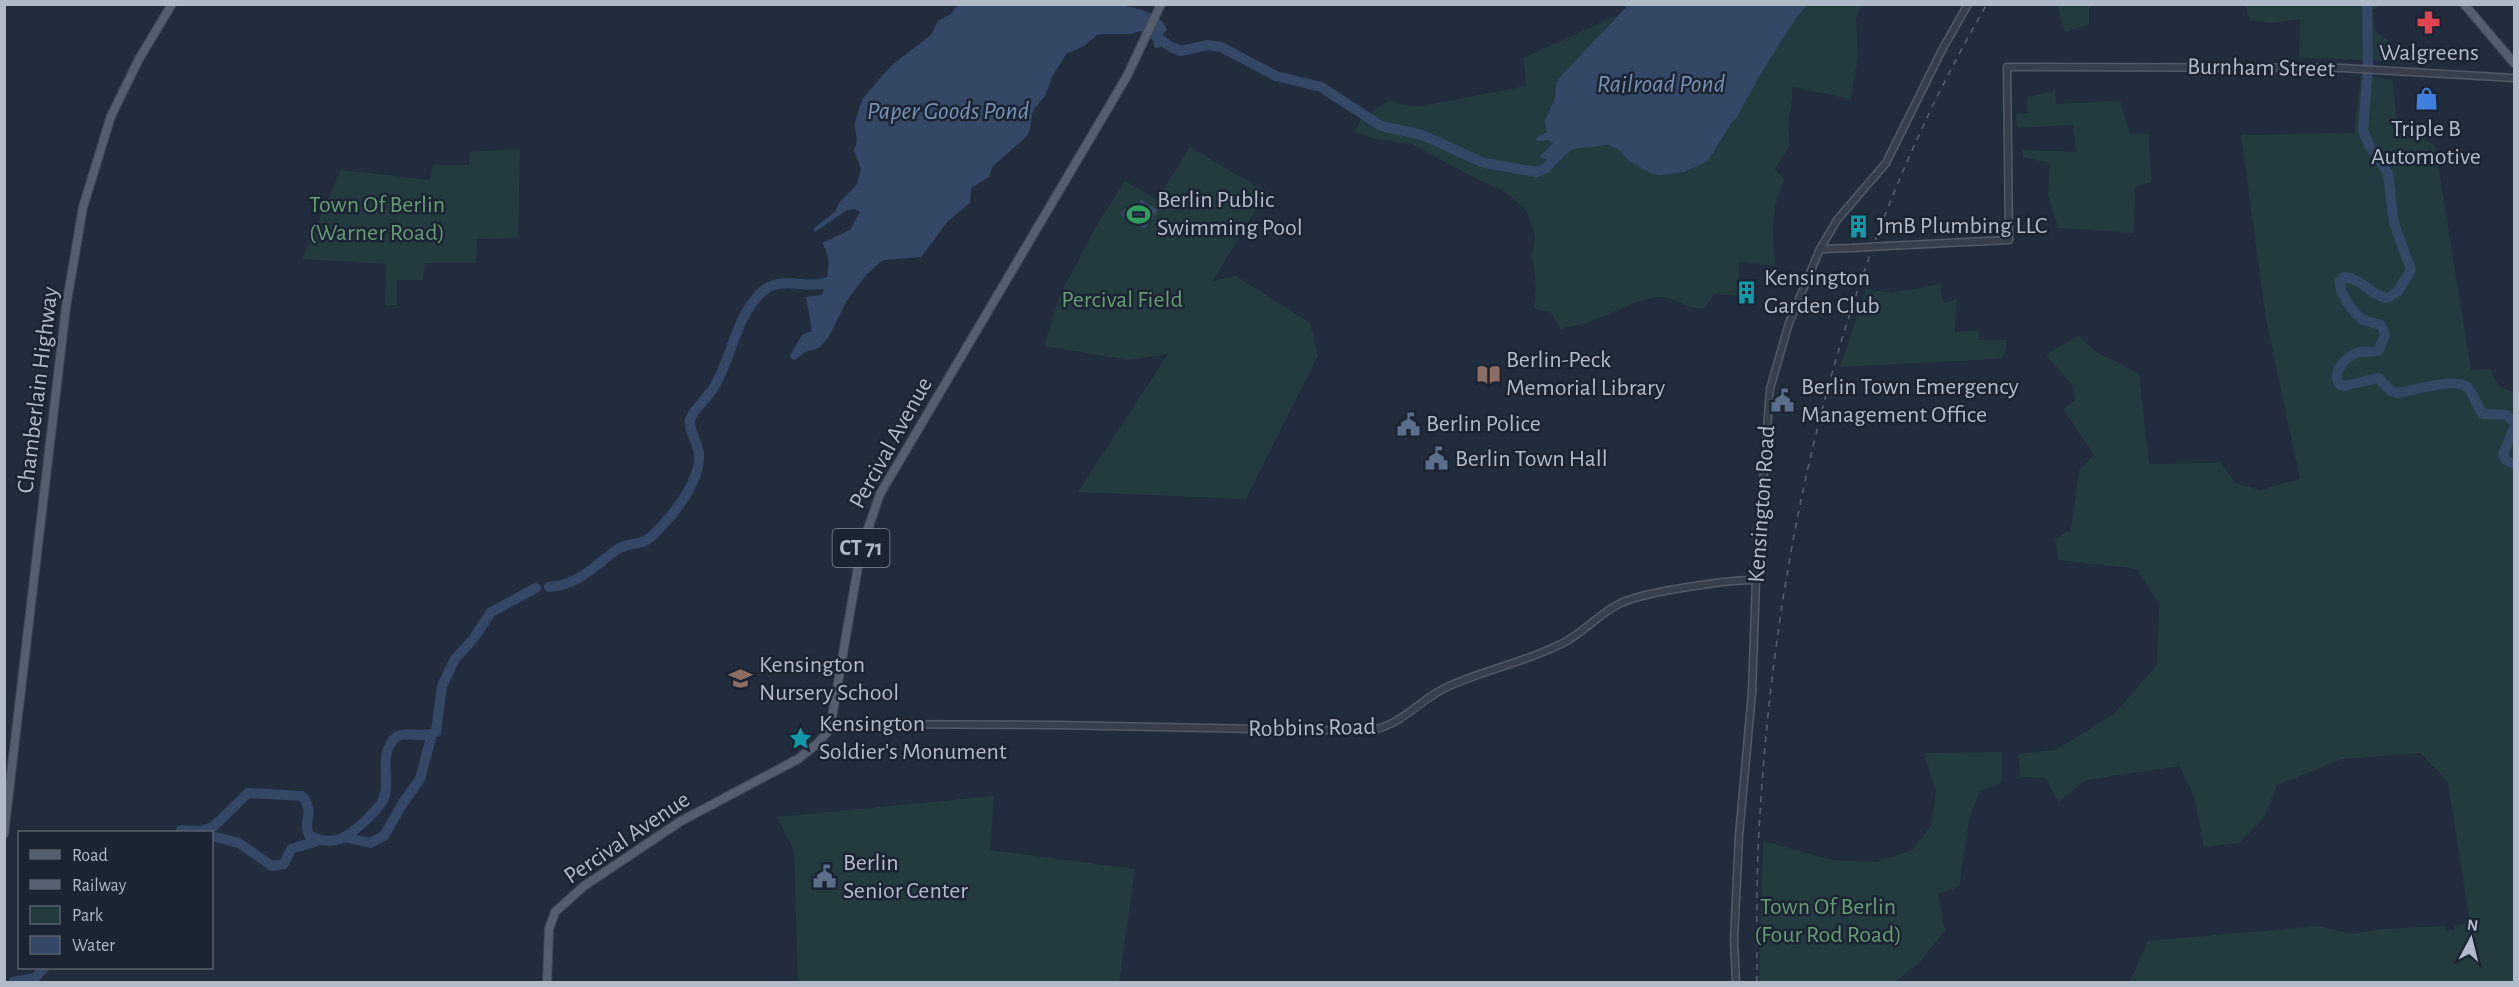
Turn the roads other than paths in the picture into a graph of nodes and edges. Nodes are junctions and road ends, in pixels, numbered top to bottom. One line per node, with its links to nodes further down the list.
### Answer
1 (172, 4): 10 (main road, Chamberlain Highway)
2 (1161, 4): 9 (main road, Percival Avenue / CT 71)
3 (2464, 4): 5 (main road)
4 (1967, 5): 7 (street, Kensington Road)
5 (2514, 63)
6 (2514, 78): 7 (street, Burnham Street, bridge)
7 (1820, 249): 8 (street, Kensington Road)
8 (1756, 580): 9 (street, Robbins Road); 12 (street, Kensington Road)
9 (832, 724): 11 (main road, Percival Avenue)
10 (4, 834)
11 (546, 982)
12 (1736, 982)

